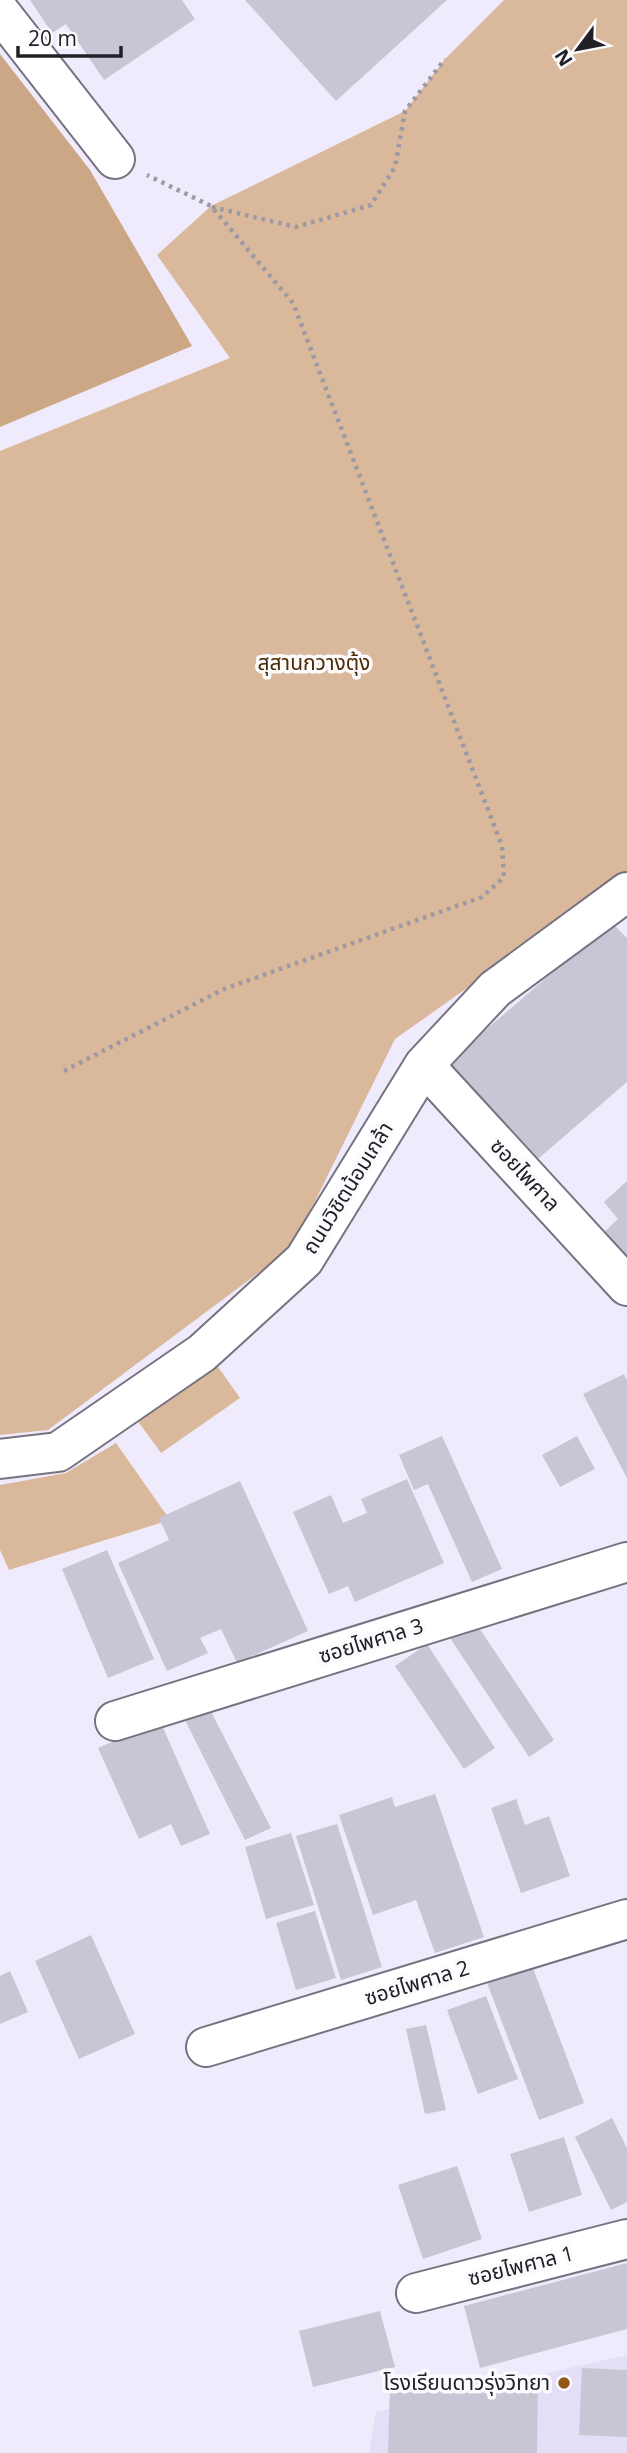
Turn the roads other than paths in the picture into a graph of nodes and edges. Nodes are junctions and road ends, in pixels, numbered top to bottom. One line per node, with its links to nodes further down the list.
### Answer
1 (0, 12): 2 (street)
2 (115, 159)
3 (627, 892): 4 (street, ถนนวิชิตน้อมเกล้า)
4 (424, 1065): 5 (street, ซอยไพศาล); 6 (street, ถนนวิชิตน้อมเกล้า)
5 (627, 1286)
6 (0, 1459)
7 (627, 1562): 8 (street, ซอยไพศาล 3)
8 (115, 1721)
9 (627, 1919): 10 (street, ซอยไพศาล 2)
10 (206, 2047)
11 (627, 2239): 12 (street, ซอยไพศาล 1)
12 (415, 2293)

